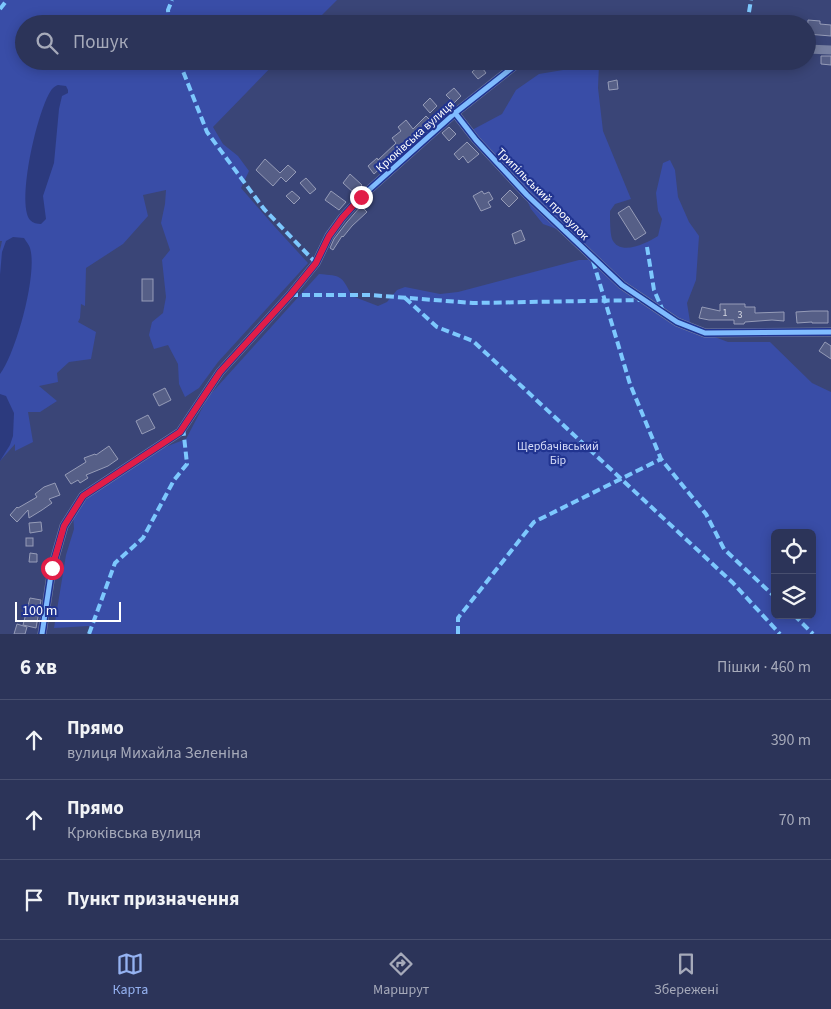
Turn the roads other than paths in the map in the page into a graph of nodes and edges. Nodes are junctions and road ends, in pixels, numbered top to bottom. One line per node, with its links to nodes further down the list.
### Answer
1 (816, 49): 2 (street)
2 (831, 50)
3 (509, 70): 4 (street, Крюківська вулиця)
4 (455, 112): 5 (street, Трипільський провулок); 6 (street, Крюківська вулиця)
5 (831, 332)
6 (42, 634)

